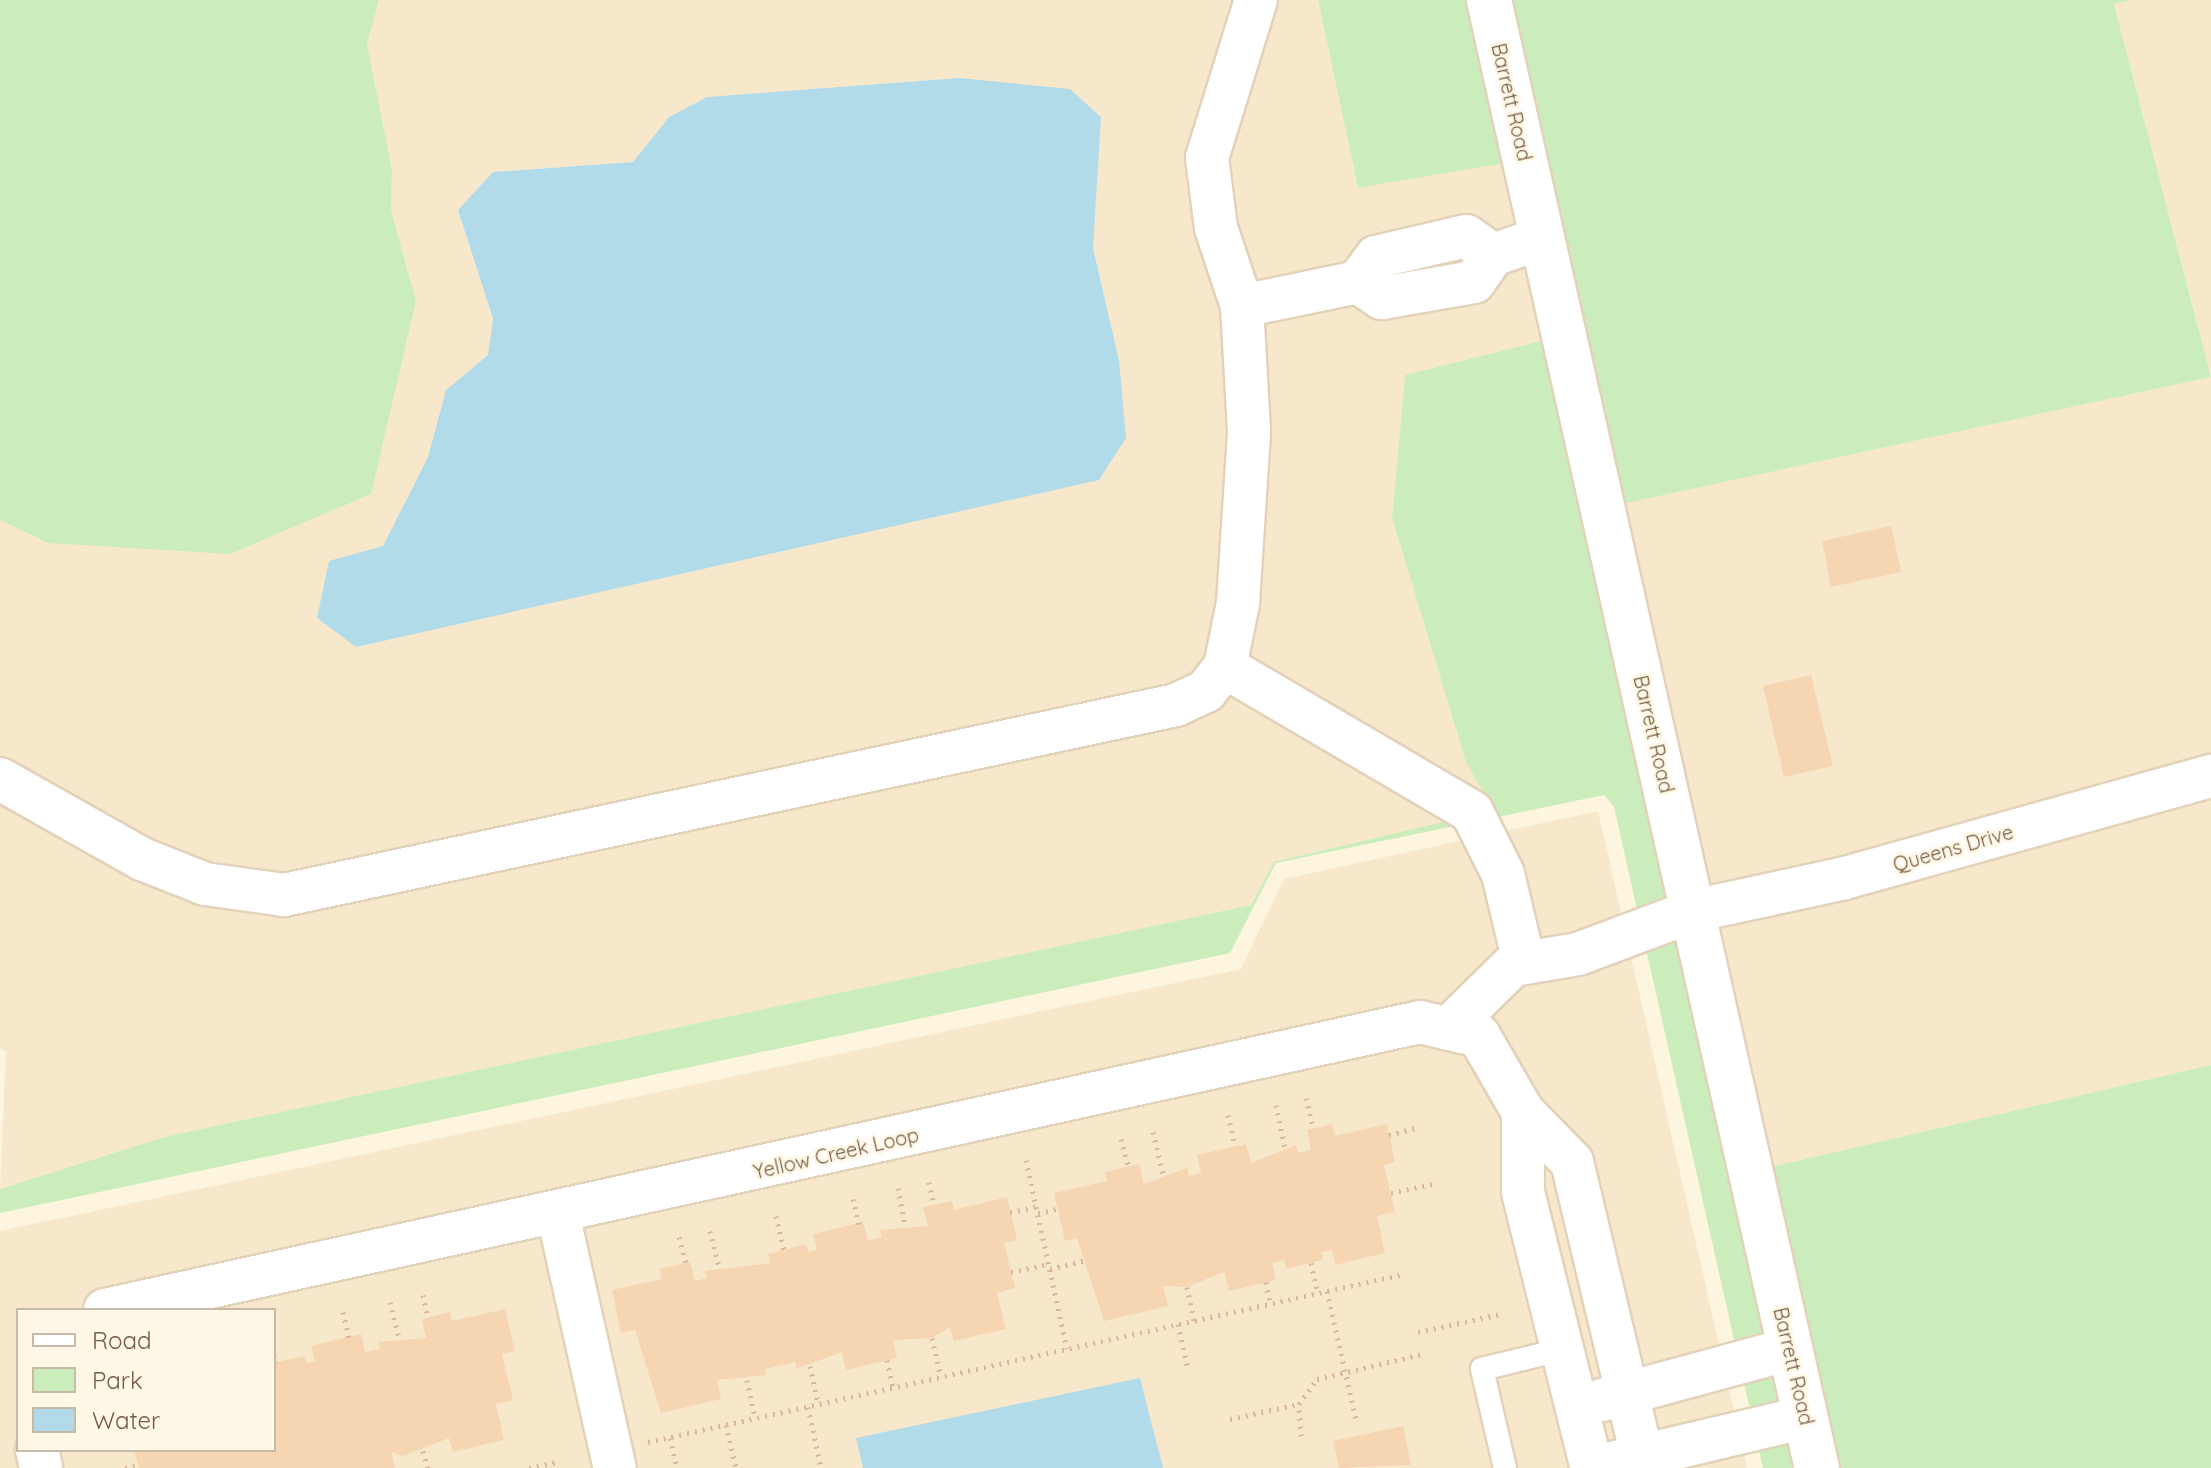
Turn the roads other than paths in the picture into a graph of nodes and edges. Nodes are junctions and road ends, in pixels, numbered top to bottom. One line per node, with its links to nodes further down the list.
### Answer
1 (1256, 0): 4 (street)
2 (1489, 0): 3 (street, Barrett Road)
3 (1542, 238): 4 (street); 8 (street, Barrett Road)
4 (1242, 306): 5 (street)
5 (1225, 667): 7 (street); 9 (street)
6 (2211, 776): 8 (street, Queens Drive)
7 (0, 779)
8 (1693, 911): 9 (street, Queens Drive); 17 (street, Barrett Road)
9 (1524, 962): 10 (street)
10 (1448, 1029): 11 (street, Yellow Creek Loop); 12 (street, Yellow Creek Loop)
11 (1523, 1112): 13 (street, Yellow Creek Loop); 14 (street)
12 (558, 1214): 15 (street, Yellow Creek Loop); 21 (street)
13 (1591, 1235): 14 (street); 18 (street, Yellow Creek Loop)
14 (1537, 1250): 16 (street)
15 (114, 1308)
16 (1564, 1349): 19 (street); 23 (lane)
17 (1790, 1349): 18 (street); 20 (street, Barrett Road)
18 (1628, 1394): 19 (street); 22 (street, Yellow Creek Loop)
19 (1579, 1405): 24 (street)
20 (1806, 1417): 22 (street); 25 (street, Barrett Road)
21 (625, 1456)
22 (1644, 1462): 24 (street)
23 (1505, 1468)
24 (1592, 1468)
25 (1817, 1468)

